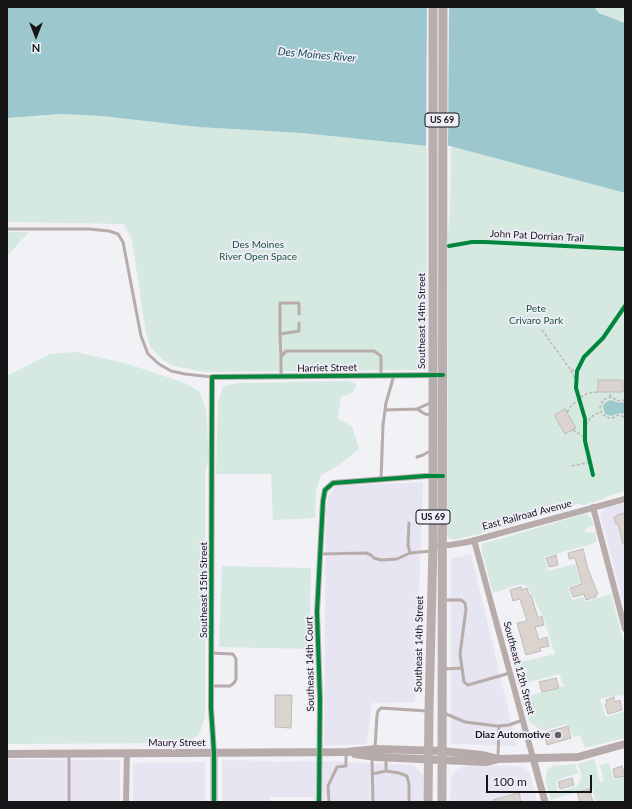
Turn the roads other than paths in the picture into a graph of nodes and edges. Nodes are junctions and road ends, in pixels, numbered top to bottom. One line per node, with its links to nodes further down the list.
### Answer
1 (433, 7): 10 (main road, Southeast 14th Street / US 69)
2 (443, 7): 11 (main road, Southeast 14th Street / US 69)
3 (7, 229): 13 (lane)
4 (299, 314): 6 (lane)
5 (299, 324): 6 (lane)
6 (280, 334): 7 (lane)
7 (281, 357): 8 (lane); 12 (lane)
8 (381, 375): 9 (street, Harriet Street); 12 (street, Harriet Street)
9 (394, 375): 10 (street, Harriet Street); 16 (lane)
10 (433, 375): 11 (street, Harriet Street); 14 (main road, Southeast 14th Street / US 69)
11 (443, 375): 21 (main road, Southeast 14th Street / US 69)
12 (281, 376): 13 (street, Harriet Street)
13 (212, 377): 33 (street, Southeast 15th Street)
14 (433, 401): 15 (lane); 17 (main road, Southeast 14th Street / US 69)
15 (418, 409): 16 (lane); 17 (lane)
16 (385, 410): 22 (lane)
17 (433, 415): 18 (main road, Southeast 14th Street / US 69)
18 (433, 449): 19 (lane); 20 (main road, Southeast 14th Street / US 69)
19 (417, 457)
20 (433, 476): 21 (street); 22 (street); 28 (main road, Southeast 14th Street / US 69)
21 (443, 476): 27 (main road, Southeast 14th Street / US 69)
22 (381, 480): 30 (street, Southeast 14th Court)
23 (625, 499): 24 (street, East Railroad Avenue)
24 (593, 508): 26 (street, East Railroad Avenue); 32 (street)
25 (409, 523): 29 (lane)
26 (474, 540): 27 (street, East Railroad Avenue); 36 (street, Southeast 12th Street)
27 (442, 545): 28 (street, East Railroad Avenue); 31 (main road, Southeast 14th Street / US 69)
28 (433, 548): 29 (lane); 38 (main road, Southeast 14th Street / US 69)
29 (410, 553): 30 (lane)
30 (320, 554): 43 (street, Southeast 14th Court)
31 (443, 600): 34 (lane); 35 (main road, Southeast 14th Street / US 69)
32 (625, 629)
33 (212, 653): 37 (street, Southeast 15th Street); 37 (lane)
34 (462, 668): 35 (lane); 36 (lane)
35 (442, 669): 39 (main road, Southeast 14th Street / US 69)
36 (510, 673): 40 (street, Southeast 12th Street)
37 (212, 686): 46 (street, Southeast 15th Street)
38 (429, 711): 47 (lane); 50 (main road, Southeast 14th Street / US 69)
39 (442, 712): 41 (lane); 51 (main road, Southeast 14th Street / US 69)
40 (523, 720): 41 (lane); 53 (street, Southeast 12th Street)
41 (499, 726): 54 (lane)
42 (625, 744): 53 (main road, Maury Street)
43 (319, 752): 44 (main road, Maury Street); 46 (main road, Maury Street); 60 (street, Southeast 14th Court)
44 (346, 752): 47 (main road, Maury Street); 61 (lane)
45 (127, 753): 46 (main road, Maury Street); 49 (main road, Maury Street); 58 (street)
46 (214, 753): 59 (street, Southeast 15th Street)
47 (374, 753): 50 (main road, Maury Street); 52 (main road, Maury Street); 56 (lane)
48 (7, 754): 49 (main road, Maury Street)
49 (69, 754): 57 (lane)
50 (428, 755): 51 (main road, Maury Street); 52 (main road, Maury Street); 64 (main road, Southeast 14th Street / US 69)
51 (442, 756): 54 (main road, Maury Street); 65 (main road, Southeast 14th Street / US 69)
52 (386, 758): 55 (lane)
53 (533, 758): 54 (main road, Maury Street); 66 (street, Southeast 12th Street)
54 (498, 759)
55 (386, 771): 56 (lane); 63 (lane)
56 (372, 774): 62 (lane)
57 (69, 802)
58 (126, 802)
59 (214, 802)
60 (319, 802)
61 (329, 802)
62 (372, 802)
63 (409, 802)
64 (428, 802)
65 (442, 802)
66 (545, 802)

